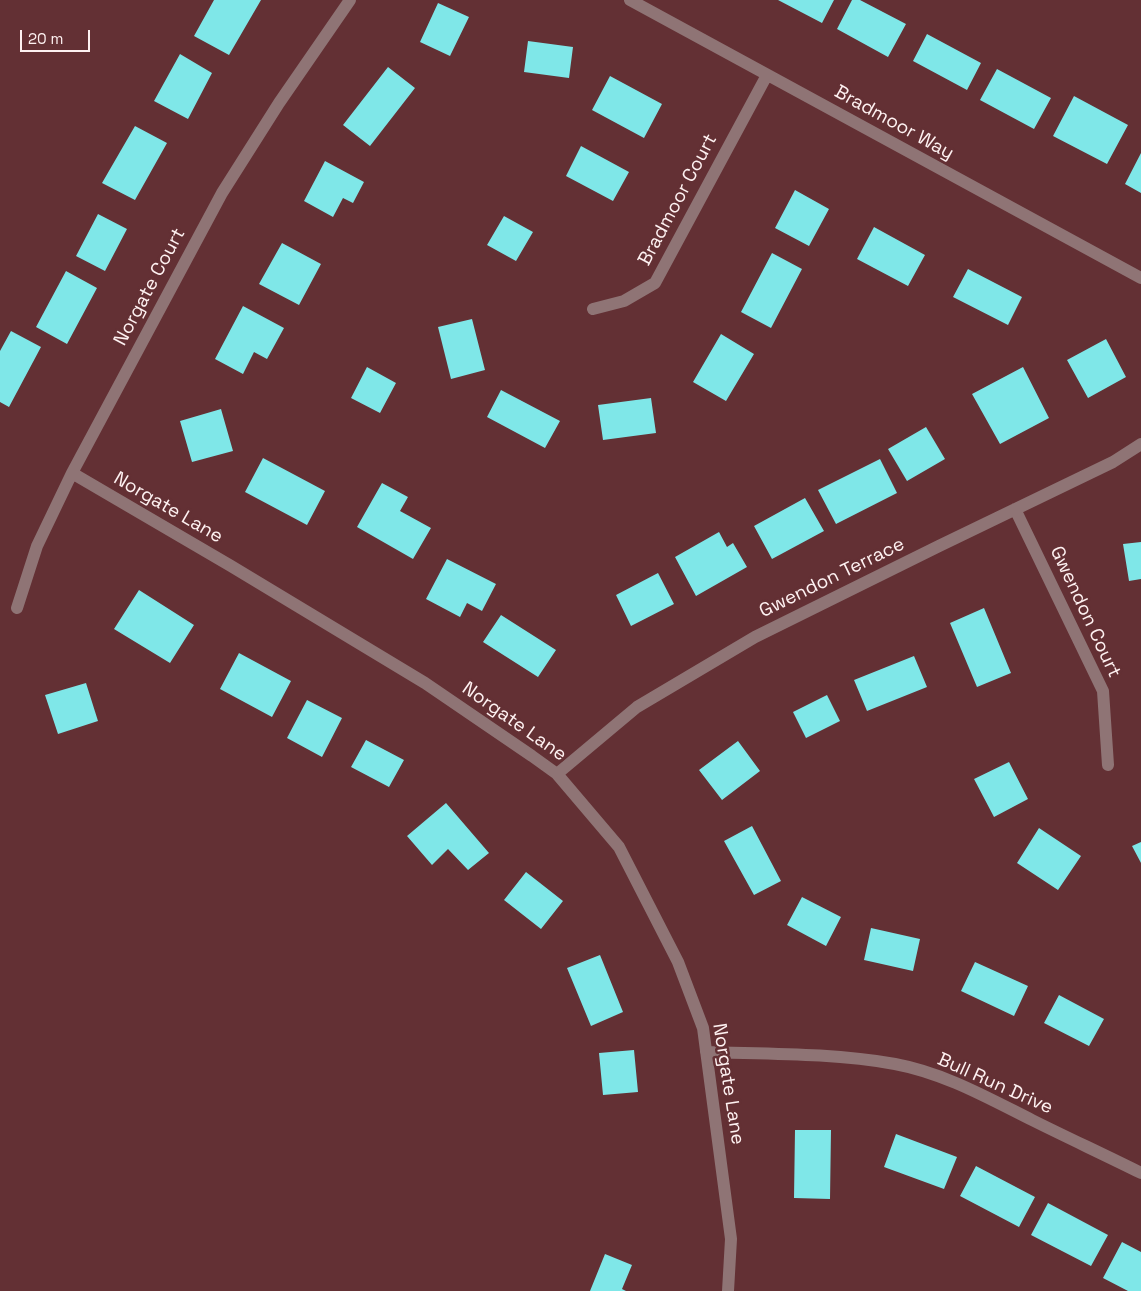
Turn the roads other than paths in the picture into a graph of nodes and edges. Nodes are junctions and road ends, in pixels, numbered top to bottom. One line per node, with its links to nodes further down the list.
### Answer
1 (350, 0): 7 (street, Norgate Court)
2 (630, 0): 3 (street, Bradmoor Way)
3 (767, 75): 4 (street, Bradmoor Way); 5 (street, Bradmoor Court)
4 (1141, 278)
5 (593, 310)
6 (1141, 444): 8 (street, Gwendon Terrace)
7 (72, 473): 9 (street, Norgate Court); 11 (street, Norgate Lane)
8 (1015, 509): 10 (street, Gwendon Court); 11 (street, Gwendon Terrace)
9 (17, 608)
10 (1108, 765)
11 (557, 774): 12 (street, Norgate Lane)
12 (706, 1052): 13 (street, Bull Run Drive); 14 (street, Norgate Lane)
13 (1141, 1173)
14 (728, 1291)

